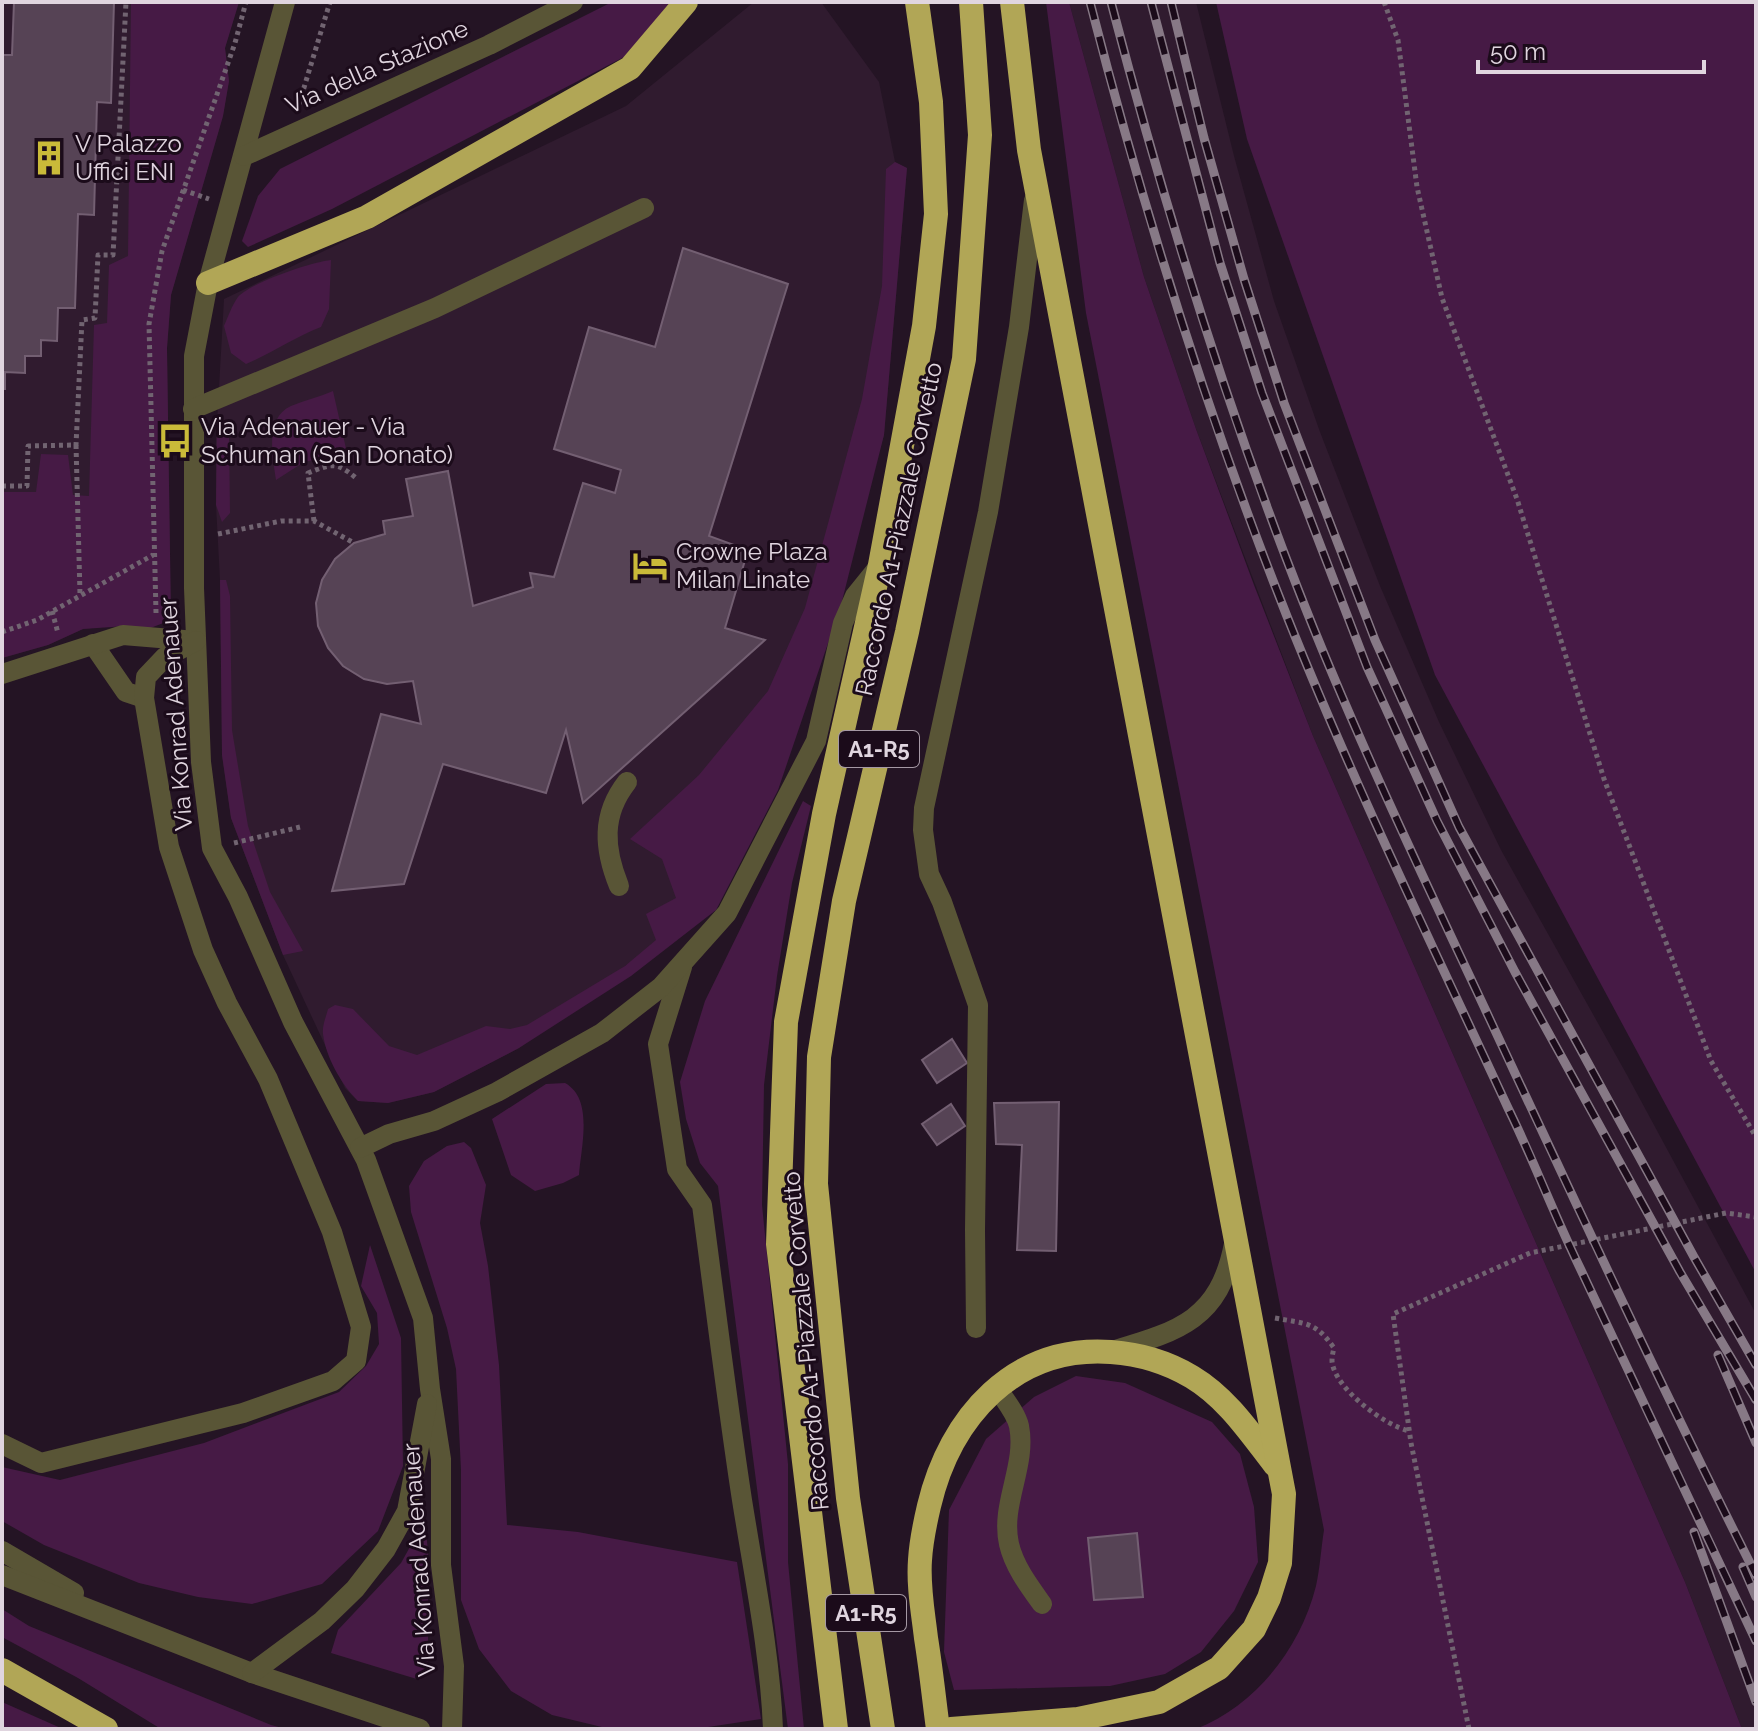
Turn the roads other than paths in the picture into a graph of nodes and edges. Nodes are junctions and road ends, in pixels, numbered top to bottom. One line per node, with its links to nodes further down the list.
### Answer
1 (285, 2): 9 (street, Via Konrad Adenauer)
2 (573, 2): 9 (street, Via della Stazione)
3 (686, 2): 12 (highway)
4 (908, 2): 8 (highway)
5 (917, 2): 8 (highway, Raccordo A1-Piazzale Corvetto / A1-R5)
6 (971, 2): 41 (highway, Raccordo A1-Piazzale Corvetto / A1-R5)
7 (1012, 2): 10 (highway)
8 (931, 102): 14 (highway, Raccordo A1-Piazzale Corvetto / A1-R5)
9 (244, 156): 12 (street, Via Konrad Adenauer)
10 (1036, 186): 23 (highway); 24 (street)
11 (644, 208): 13 (street)
12 (208, 283): 13 (street, Via Konrad Adenauer)
13 (193, 409): 15 (street, Via Konrad Adenauer)
14 (880, 565): 21 (street); 40 (highway, Raccordo A1-Piazzale Corvetto / A1-R5)
15 (196, 641): 16 (street); 18 (street); 22 (street, Via Konrad Adenauer)
16 (93, 644): 17 (street); 18 (street)
17 (2, 674)
18 (144, 698): 28 (street)
19 (627, 782): 20 (street)
20 (619, 886)
21 (683, 962): 22 (street); 39 (street)
22 (360, 1148): 27 (street, Via Konrad Adenauer)
23 (1235, 1240): 25 (street); 29 (highway)
24 (976, 1328)
25 (1108, 1352): 26 (highway); 29 (highway)
26 (997, 1388): 32 (street); 42 (highway)
27 (430, 1389): 35 (street, Via Konrad Adenauer); 38 (street, Via Konrad Adenauer)
28 (2, 1444)
29 (1279, 1470): 43 (highway)
30 (2, 1551): 33 (street)
31 (2, 1575): 33 (street)
32 (1042, 1604)
33 (133, 1628): 35 (street)
34 (2, 1670): 36 (highway)
35 (252, 1673): 37 (street)
36 (106, 1729)
37 (420, 1729)
38 (452, 1729)
39 (773, 1729)
40 (836, 1729)
41 (883, 1729)
42 (938, 1729)
43 (951, 1729)

